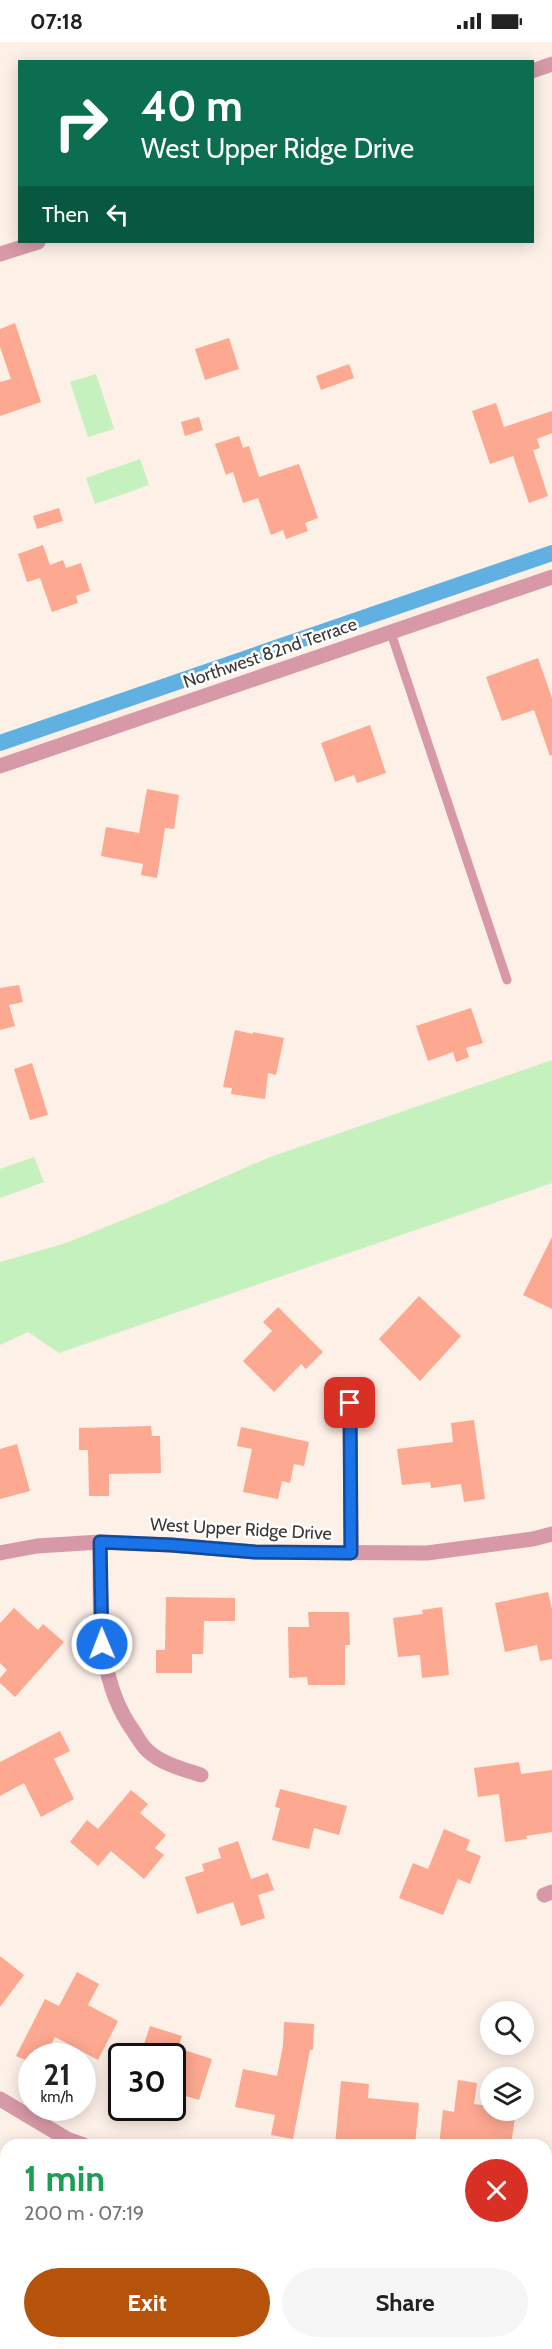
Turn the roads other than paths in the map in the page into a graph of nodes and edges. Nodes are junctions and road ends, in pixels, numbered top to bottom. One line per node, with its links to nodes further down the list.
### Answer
1 (552, 64): 2 (street)
2 (534, 70)
3 (35, 243): 4 (street)
4 (0, 255)
5 (552, 577): 6 (street, Northwest 82nd Terrace)
6 (391, 633): 7 (street, Northwest 82nd Terrace); 8 (lane)
7 (0, 766)
8 (507, 980)
9 (350, 1403): 13 (street)
10 (552, 1534): 13 (street, West Upper Ridge Drive)
11 (100, 1542): 12 (street, West Upper Ridge Drive); 13 (street, West Upper Ridge Drive); 14 (street)
12 (0, 1553)
13 (351, 1553)
14 (201, 1775)
15 (0, 2099): 16 (street)
16 (61, 2139)

